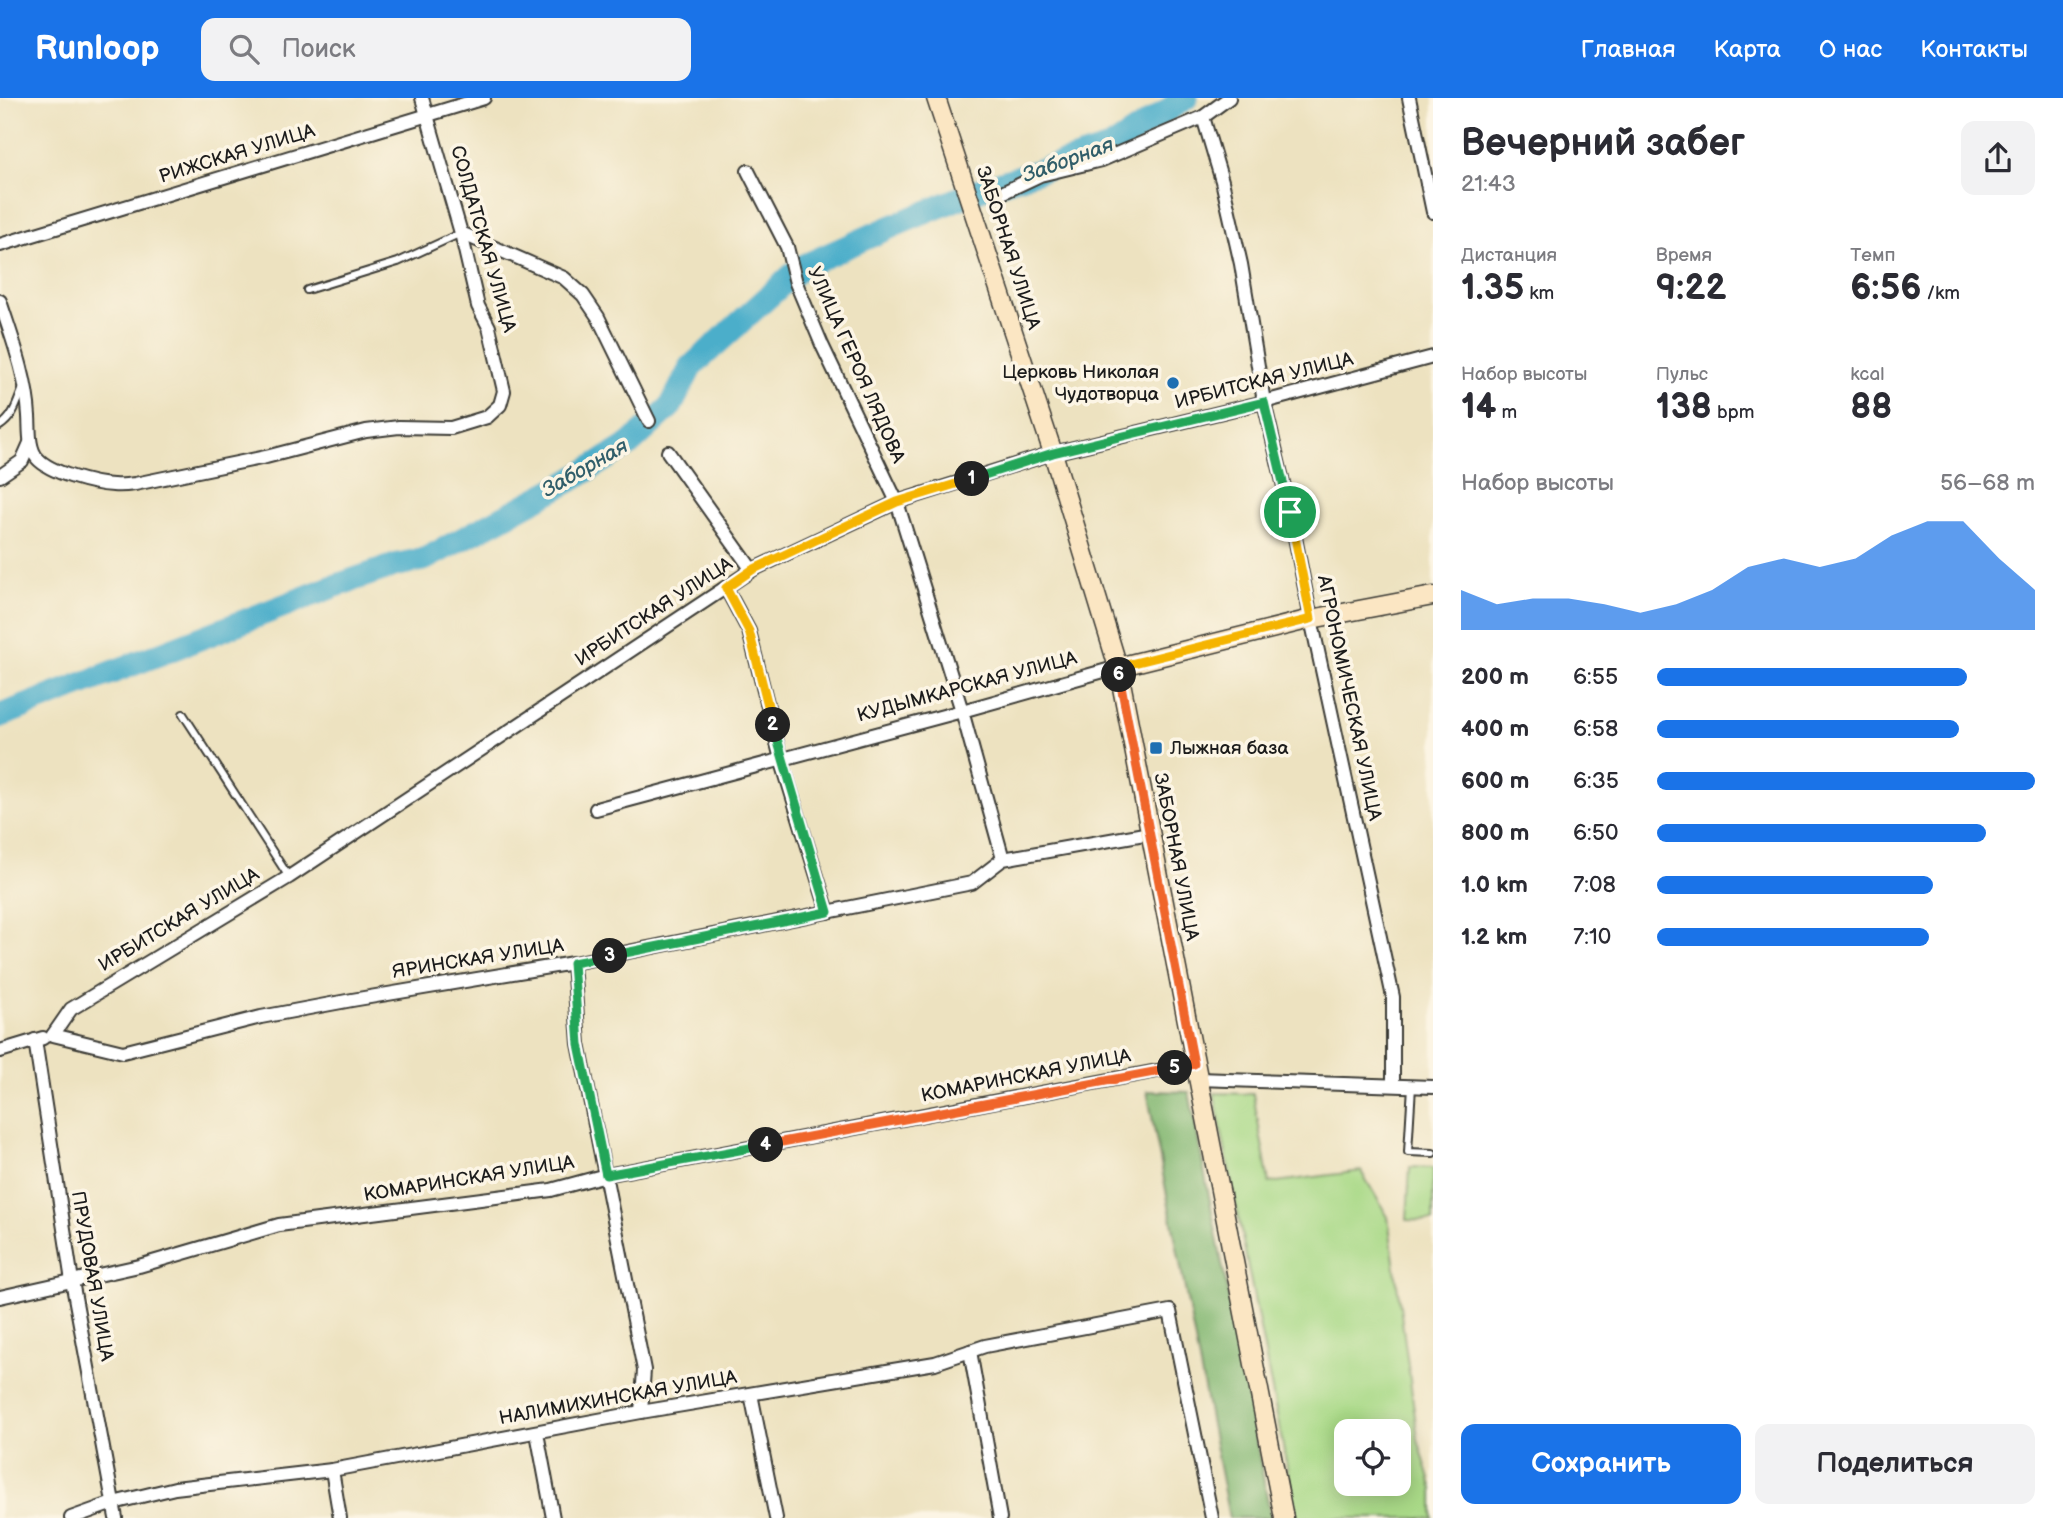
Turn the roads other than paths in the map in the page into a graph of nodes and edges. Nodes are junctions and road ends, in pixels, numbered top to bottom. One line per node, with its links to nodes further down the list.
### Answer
1 (422, 98): 6 (street, СОЛДАТСКАЯ УЛИЦА)
2 (484, 98): 6 (street, РИЖСКАЯ УЛИЦА)
3 (936, 98): 22 (street, ЗАБОРНАЯ УЛИЦА)
4 (1229, 98): 7 (street)
5 (1409, 98): 10 (street)
6 (427, 117): 11 (street, СОЛДАТСКАЯ УЛИЦА); 12 (street, РИЖСКАЯ УЛИЦА)
7 (1203, 117): 9 (street); 17 (street, АГРОНОМИЧЕСКАЯ УЛИЦА)
8 (748, 171): 24 (street, УЛИЦА ГЕРОЯ ЛЯДОВА)
9 (1004, 192)
10 (1433, 212)
11 (461, 233): 13 (lane); 18 (street); 20 (street, СОЛДАТСКАЯ УЛИЦА)
12 (0, 245)
13 (307, 290)
14 (0, 301): 16 (street)
15 (1433, 357): 17 (street, ИРБИТСКАЯ УЛИЦА)
16 (24, 386): 19 (lane); 20 (street)
17 (1264, 402): 22 (street, ИРБИТСКАЯ УЛИЦА); 28 (street, АГРОНОМИЧЕСКАЯ УЛИЦА)
18 (649, 421)
19 (0, 426)
20 (30, 443): 23 (street)
21 (668, 452): 25 (street)
22 (1053, 453): 24 (street, ИРБИТСКАЯ УЛИЦА); 29 (street, ЗАБОРНАЯ УЛИЦА)
23 (0, 476)
24 (897, 502): 25 (street, ИРБИТСКАЯ УЛИЦА); 30 (street, УЛИЦА ГЕРОЯ ЛЯДОВА)
25 (752, 570): 26 (street, ИРБИТСКАЯ УЛИЦА)
26 (726, 588): 32 (street); 36 (street, ИРБИТСКАЯ УЛИЦА)
27 (1433, 596): 28 (street, КУДЫМКАРСКАЯ УЛИЦА)
28 (1311, 619): 29 (street, КУДЫМКАРСКАЯ УЛИЦА); 43 (street, АГРОНОМИЧЕСКАЯ УЛИЦА)
29 (1118, 667): 30 (street, КУДЫМКАРСКАЯ УЛИЦА); 34 (street, ЗАБОРНАЯ УЛИЦА)
30 (962, 711): 32 (street, КУДЫМКАРСКАЯ УЛИЦА); 35 (street, УЛИЦА ГЕРОЯ ЛЯДОВА)
31 (183, 714): 36 (lane)
32 (781, 759): 33 (street, КУДЫМКАРСКАЯ УЛИЦА); 37 (street)
33 (596, 809)
34 (1150, 833): 35 (street, ЯРИНСКАЯ УЛИЦА); 42 (street, ЗАБОРНАЯ УЛИЦА)
35 (1003, 859): 37 (street, ЯРИНСКАЯ УЛИЦА)
36 (289, 877): 39 (street, ИРБИТСКАЯ УЛИЦА)
37 (828, 912): 38 (street, ЯРИНСКАЯ УЛИЦА)
38 (573, 963): 39 (street, ЯРИНСКАЯ УЛИЦА); 47 (street)
39 (53, 1035): 40 (street)
40 (35, 1040): 41 (street); 48 (street, ПРУДОВАЯ УЛИЦА)
41 (0, 1052)
42 (1196, 1071): 43 (street, КОМАРИНСКАЯ УЛИЦА); 47 (street, КОМАРИНСКАЯ УЛИЦА); 63 (street, ЗАБОРНАЯ УЛИЦА)
43 (1393, 1084): 44 (street, КОМАРИНСКАЯ УЛИЦА)
44 (1412, 1086): 45 (street, КОМАРИНСКАЯ УЛИЦА); 46 (lane)
45 (1433, 1087)
46 (1433, 1153)
47 (606, 1175): 48 (street, КОМАРИНСКАЯ УЛИЦА); 52 (street)
48 (72, 1281): 49 (street, КОМАРИНСКАЯ УЛИЦА); 55 (street, ПРУДОВАЯ УЛИЦА)
49 (0, 1297)
50 (970, 1351): 51 (street, НАЛИМИХИНСКАЯ УЛИЦА); 61 (street); 62 (street, НАЛИМИХИНСКАЯ УЛИЦА)
51 (751, 1394): 52 (street, НАЛИМИХИНСКАЯ УЛИЦА); 60 (street)
52 (641, 1412): 53 (street, НАЛИМИХИНСКАЯ УЛИЦА)
53 (537, 1433): 54 (street, НАЛИМИХИНСКАЯ УЛИЦА); 59 (street)
54 (332, 1470): 55 (street, НАЛИМИХИНСКАЯ УЛИЦА); 58 (street)
55 (113, 1503): 56 (street, НАЛИМИХИНСКАЯ УЛИЦА); 57 (street, ПРУДОВАЯ УЛИЦА)
56 (71, 1518)
57 (116, 1518)
58 (340, 1518)
59 (554, 1518)
60 (776, 1518)
61 (1000, 1518)
62 (1212, 1518)
63 (1284, 1518)

